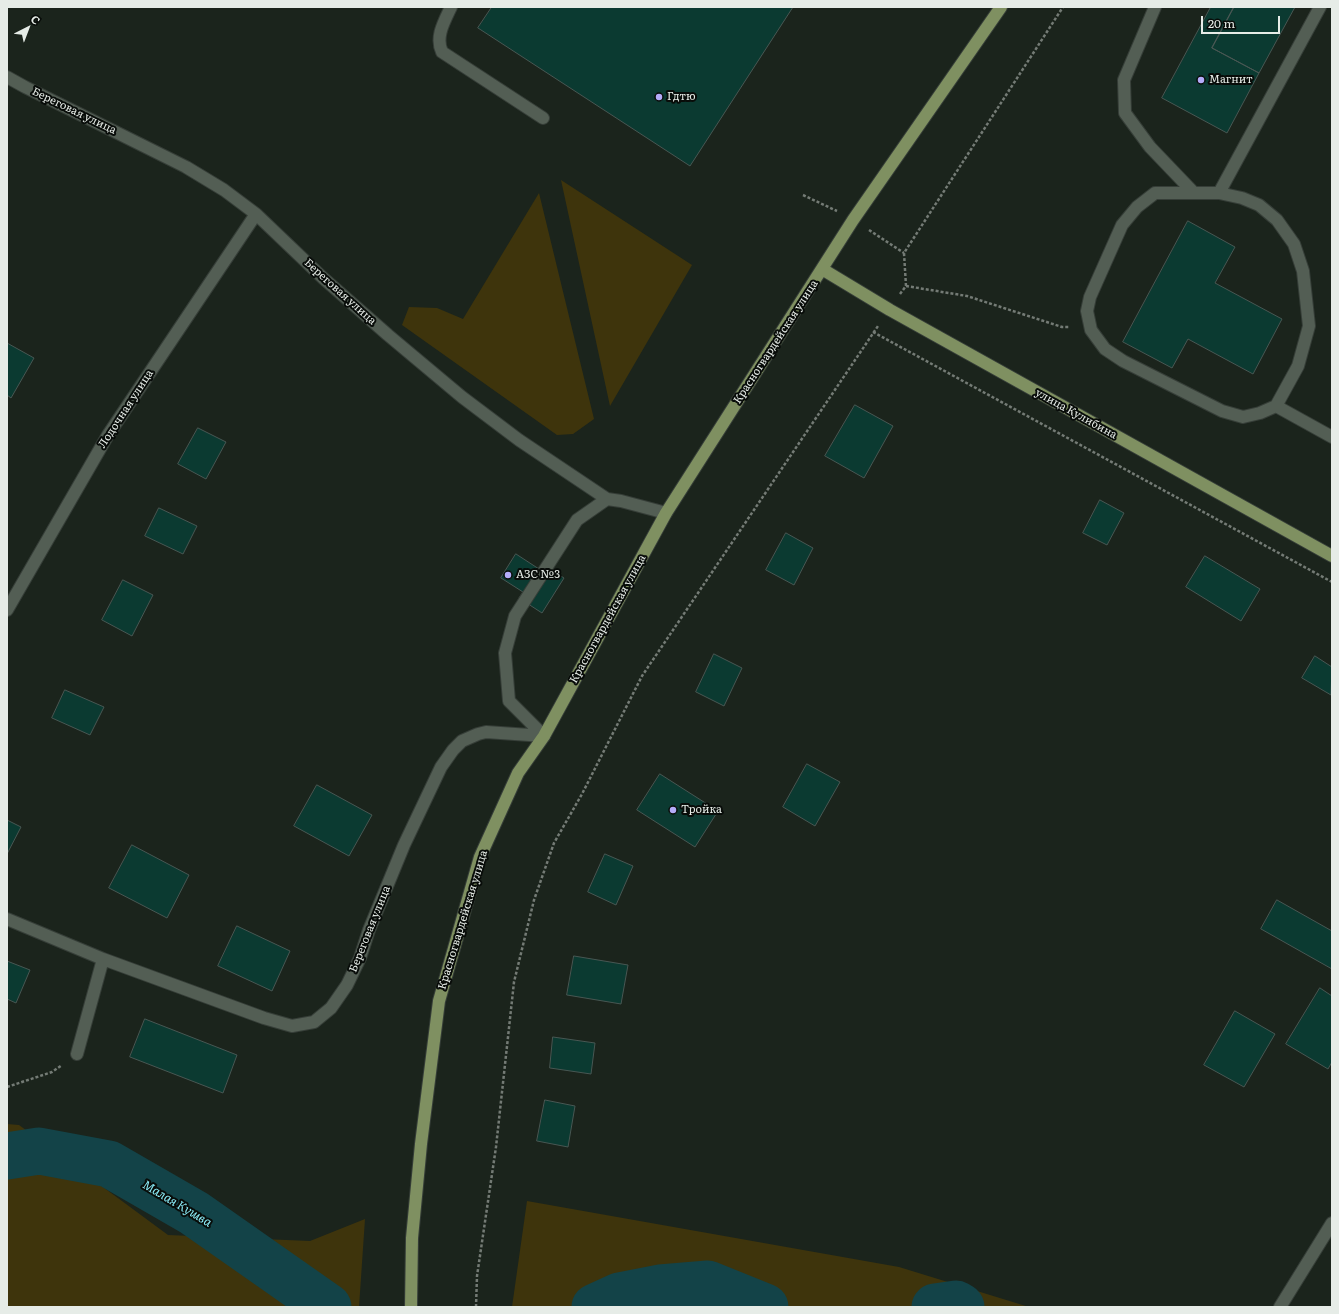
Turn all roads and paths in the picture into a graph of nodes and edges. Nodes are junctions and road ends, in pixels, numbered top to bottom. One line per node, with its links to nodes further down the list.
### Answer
1 (451, 7): 7 (street)
2 (1001, 7): 11 (main road, Красногвардейская улица)
3 (1063, 7): 12 (path)
4 (1155, 7): 8 (street)
5 (1320, 7): 9 (street)
6 (7, 77): 10 (street, Береговая улица)
7 (543, 118)
8 (1194, 193): 9 (street); 14 (street)
9 (1219, 193): 16 (street)
10 (256, 214): 18 (street, Береговая улица); 22 (street, Лодочная улица)
11 (822, 269): 13 (main road, улица Кулибина); 19 (main road, Красногвардейская улица)
12 (906, 286): 13 (path); 14 (path)
13 (890, 310): 15 (path); 20 (main road, улица Кулибина)
14 (1091, 330): 16 (street)
15 (873, 332): 21 (path); 30 (path)
16 (1276, 406): 17 (street)
17 (1332, 438)
18 (607, 499): 19 (street, Береговая улица); 23 (street)
19 (666, 513): 23 (main road, Красногвардейская улица)
20 (1332, 556)
21 (1332, 582)
22 (7, 610)
23 (544, 736): 25 (street, Береговая улица); 29 (main road, Красногвардейская улица)
24 (7, 919): 25 (street, Береговая улица)
25 (103, 959): 26 (street)
26 (77, 1054): 27 (path)
27 (7, 1087)
28 (1332, 1223): 31 (street)
29 (411, 1307)
30 (476, 1307)
31 (1280, 1307)

